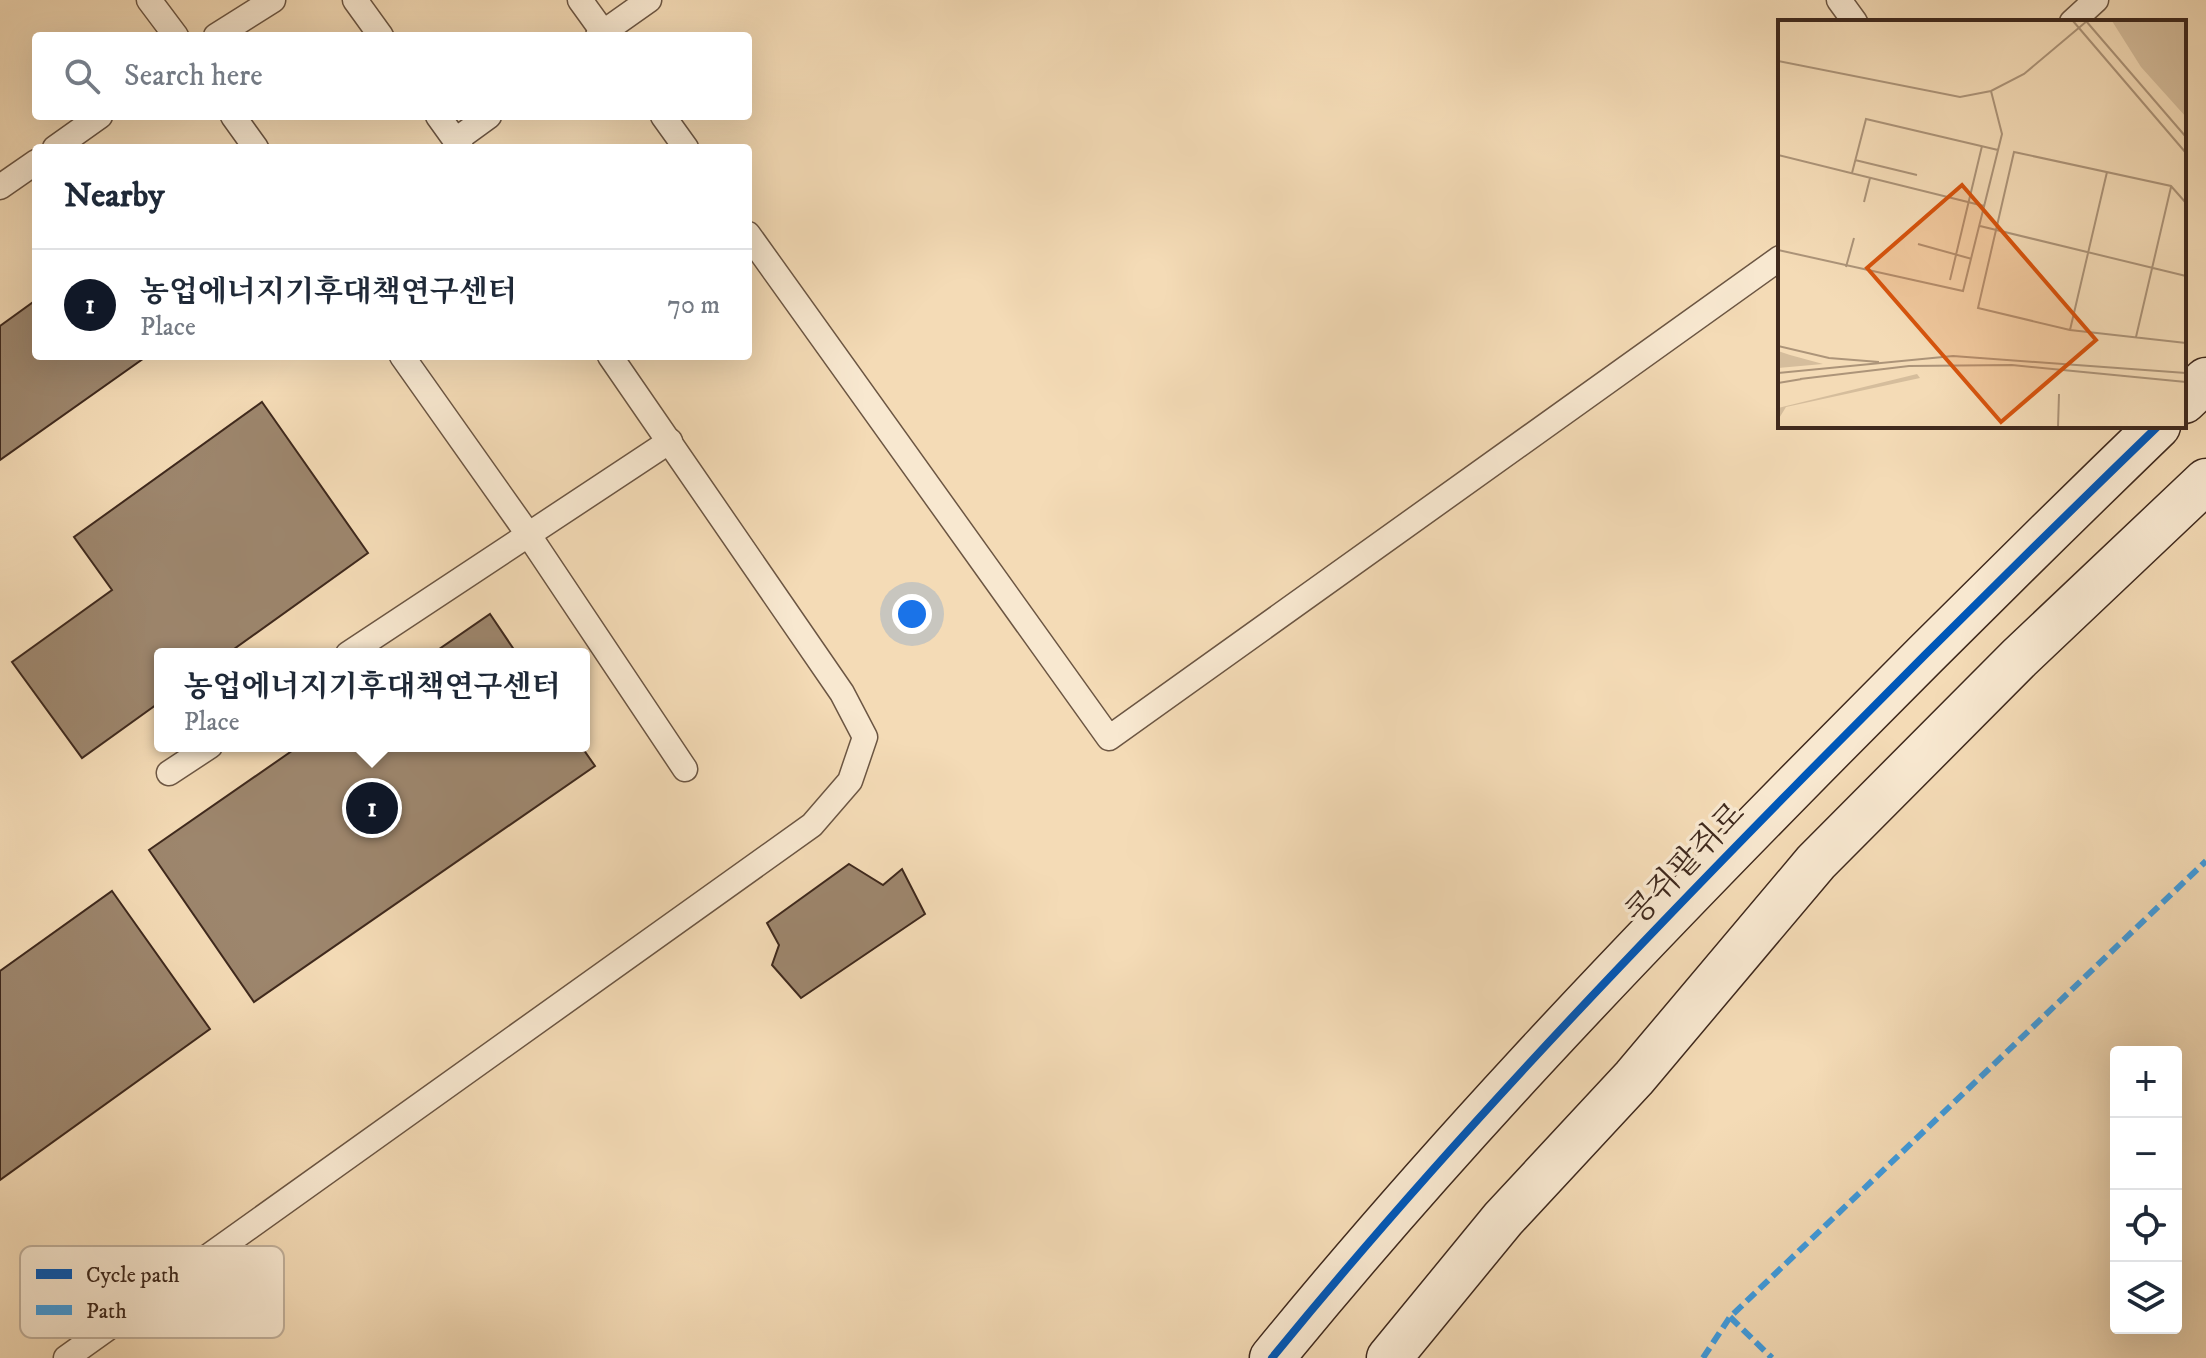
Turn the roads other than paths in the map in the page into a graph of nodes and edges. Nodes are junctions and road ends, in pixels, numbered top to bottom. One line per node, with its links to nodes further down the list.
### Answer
1 (149, 0): 10 (lane)
2 (273, 0): 11 (lane)
3 (355, 0): 12 (lane)
4 (580, 0): 13 (lane)
5 (649, 0): 14 (lane)
6 (1839, 0): 8 (lane)
7 (2096, 0): 9 (lane)
8 (1854, 20)
9 (2074, 20)
10 (173, 32)
11 (222, 32)
12 (378, 32)
13 (600, 32)
14 (606, 32)
15 (94, 120): 20 (lane)
16 (236, 120): 21 (lane)
17 (441, 120): 22 (lane)
18 (485, 120): 22 (lane)
19 (666, 120): 23 (lane)
20 (61, 144)
21 (253, 144)
22 (459, 144)
23 (683, 144)
24 (32, 165): 25 (lane)
25 (0, 187)
26 (752, 240): 27 (lane)
27 (1778, 259)
28 (405, 360): 35 (lane)
29 (613, 360): 33 (lane)
30 (2206, 380): 31 (main road)
31 (2186, 399)
32 (2156, 428): 43 (main road, 콩쥐팥쥐로)
33 (670, 441): 35 (lane); 40 (lane)
34 (2206, 481): 44 (main road)
35 (528, 534): 36 (lane); 38 (lane)
36 (357, 648)
37 (201, 752): 39 (lane)
38 (685, 769)
39 (169, 773)
40 (223, 1246)
41 (94, 1338): 42 (lane)
42 (66, 1358)
43 (1272, 1358)
44 (1389, 1358)

